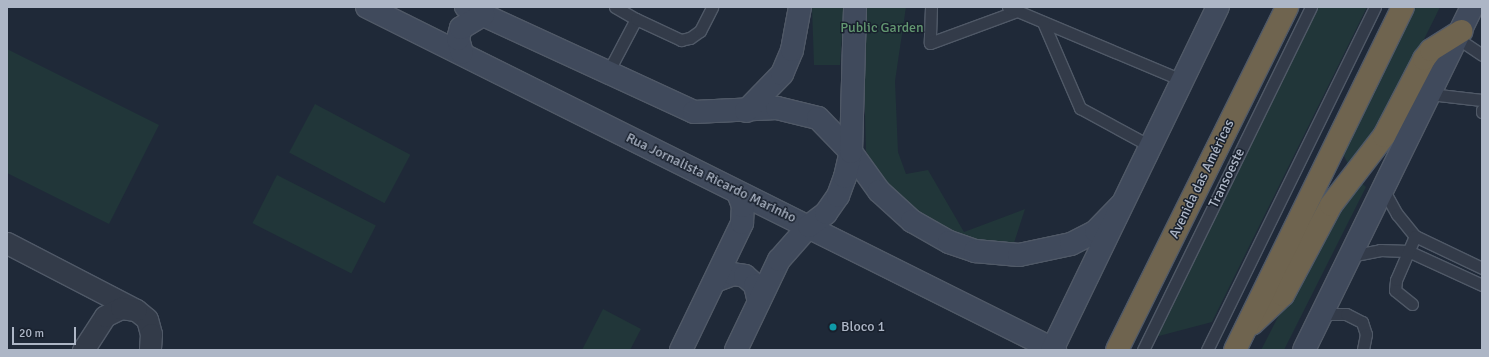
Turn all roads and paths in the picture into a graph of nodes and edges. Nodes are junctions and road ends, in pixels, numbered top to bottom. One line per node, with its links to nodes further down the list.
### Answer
1 (367, 7): 18 (street, Rua Jornalista Ricardo Marinho)
2 (615, 7): 15 (lane)
3 (712, 7): 15 (lane)
4 (800, 7): 24 (street)
5 (855, 7): 26 (street)
6 (930, 7): 13 (lane)
7 (1218, 7): 21 (street)
8 (1287, 7): 48 (highway, Avenida das Américas)
9 (1311, 7): 49 (lane, Transoeste)
10 (1375, 7): 50 (lane)
11 (1402, 7): 42 (highway)
12 (1472, 7): 17 (street)
13 (1012, 9): 16 (lane)
14 (474, 11): 18 (street); 20 (street)
15 (636, 19): 20 (lane)
16 (1043, 22): 21 (lane); 25 (lane)
17 (1459, 35): 19 (lane); 22 (street); 42 (highway)
18 (462, 53): 28 (street, Rua Jornalista Ricardo Marinho)
19 (1482, 56)
20 (607, 74): 24 (street)
21 (1182, 80): 25 (street)
22 (1430, 94): 23 (lane); 27 (street)
23 (1482, 100)
24 (746, 111): 26 (street)
25 (1150, 146): 29 (street)
26 (851, 152): 29 (street); 30 (street)
27 (1383, 189): 31 (lane); 34 (street)
28 (738, 193): 30 (street, Rua Jornalista Ricardo Marinho); 36 (street)
29 (1121, 205): 47 (street)
30 (809, 226): 38 (street); 47 (street, Rua Jornalista Ricardo Marinho)
31 (1415, 236): 33 (lane); 35 (lane)
32 (7, 243): 40 (street)
33 (1408, 251): 34 (lane); 37 (lane); 39 (lane)
34 (1349, 256): 41 (street)
35 (1482, 268)
36 (715, 281): 38 (street); 45 (street)
37 (1482, 285)
38 (759, 302): 46 (street)
39 (1412, 304)
40 (136, 310): 43 (street); 44 (street)
41 (1321, 314): 52 (street); 53 (lane)
42 (1245, 330): 51 (highway)
43 (83, 350)
44 (150, 350)
45 (681, 350)
46 (736, 350)
47 (1053, 350)
48 (1117, 350)
49 (1143, 350)
50 (1207, 350)
51 (1235, 350)
52 (1304, 350)
53 (1363, 350)

